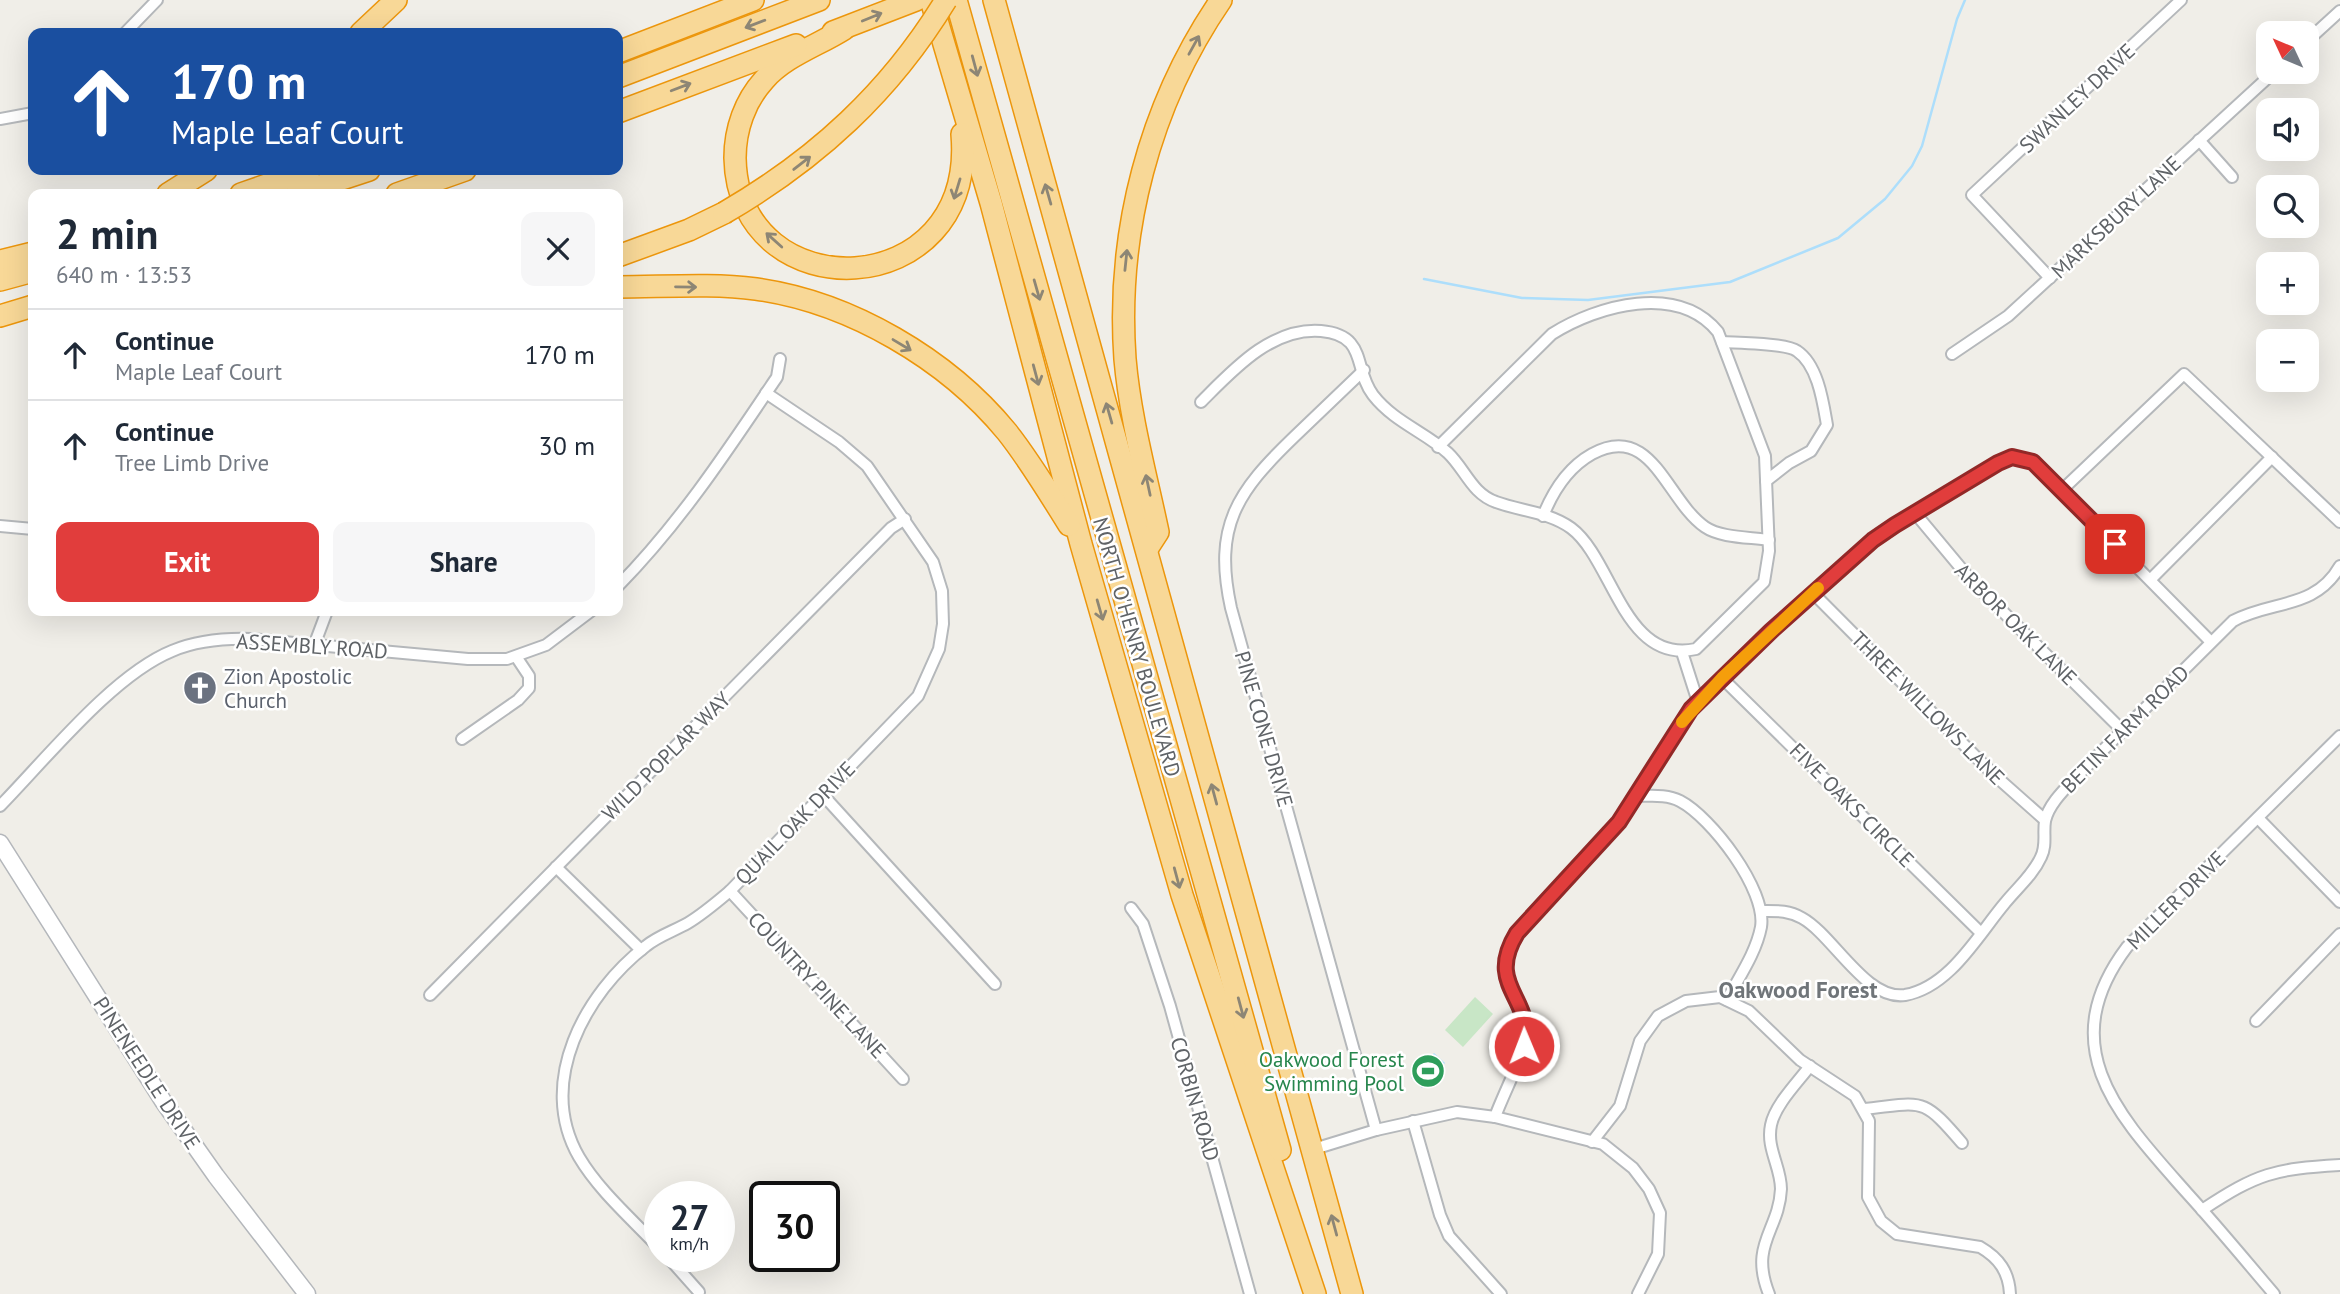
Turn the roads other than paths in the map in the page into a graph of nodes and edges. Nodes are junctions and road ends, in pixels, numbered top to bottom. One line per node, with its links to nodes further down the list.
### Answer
1 (157, 0): 13 (street)
2 (396, 0): 14 (highway)
3 (753, 0): 17 (highway)
4 (819, 0): 18 (highway, one-way to 18)
5 (931, 0): 20 (highway)
6 (946, 0): 34 (highway, one-way to 6, bridge)
7 (956, 0): 114 (highway, NORTH O'HENRY BOULEVARD, one-way to 114)
8 (994, 0): 63 (highway, NORTH O'HENRY BOULEVARD, one-way to 8)
9 (1221, 0): 63 (highway, one-way to 9)
10 (2174, 2): 38 (street, SWANLEY DRIVE)
11 (908, 3): 15 (highway, one-way to 11)
12 (2340, 12): 16 (street)
13 (130, 28)
14 (366, 28)
15 (844, 29): 20 (highway, one-way to 15); 21 (highway, one-way to 15)
16 (2319, 31)
17 (623, 50)
18 (623, 75)
19 (2261, 84): 24 (street, MARKSBURY LANE)
20 (958, 97): 62 (highway, one-way to 62)
21 (623, 110)
22 (28, 114): 23 (street)
23 (0, 119)
24 (2199, 140): 29 (street); 38 (street, MARKSBURY LANE)
25 (198, 175): 30 (highway)
26 (296, 175): 31 (highway)
27 (354, 175): 32 (highway)
28 (451, 175): 33 (highway)
29 (2232, 177)
30 (176, 189)
31 (255, 189)
32 (311, 189)
33 (411, 189)
34 (623, 254)
35 (28, 258): 37 (highway)
36 (28, 260): 39 (highway)
37 (0, 261)
38 (2050, 278): 46 (street, MARKSBURY LANE)
39 (0, 280)
40 (623, 287): 62 (highway, one-way to 62)
41 (28, 308): 42 (highway)
42 (0, 316)
43 (28, 320): 44 (highway)
44 (0, 324)
45 (1722, 342): 51 (street); 53 (street); 53 (street)
46 (1952, 355)
47 (780, 359): 49 (street)
48 (1364, 370): 50 (street); 51 (street); 102 (street, PINE CONE DRIVE)
49 (766, 393): 57 (street, QUAIL OAK DRIVE); 66 (street)
50 (1200, 402)
51 (1438, 447): 56 (street)
52 (2272, 457): 54 (street); 58 (street); 65 (street)
53 (1766, 481): 61 (street)
54 (2062, 491): 55 (street); 65 (street)
55 (1914, 513): 67 (street); 76 (street, ARBOR OAK LANE)
56 (1543, 516): 61 (street); 72 (street)
57 (905, 519): 79 (street, QUAIL OAK DRIVE); 85 (street, WILD POPLAR WAY)
58 (2340, 522)
59 (0, 526): 60 (street)
60 (28, 529)
61 (1769, 540): 72 (street)
62 (1081, 544): 113 (highway, one-way to 113)
63 (1147, 549): 105 (highway, NORTH O'HENRY BOULEVARD, one-way to 63)
64 (2340, 566): 70 (street, BETIN FARM ROAD)
65 (2151, 579): 70 (street)
66 (623, 580)
67 (1813, 593): 74 (street); 83 (street, THREE WILLOWS LANE)
68 (325, 616): 71 (street)
69 (584, 616): 73 (street, ASSEMBLY ROAD)
70 (2211, 642): 76 (street, BETIN FARM ROAD)
71 (315, 643): 73 (street, ASSEMBLY ROAD); 81 (street, ASSEMBLY ROAD)
72 (1682, 652): 75 (street)
73 (517, 658): 78 (street)
74 (1722, 678): 75 (street); 90 (street, FIVE OAKS CIRCLE)
75 (1698, 702): 80 (street)
76 (2122, 730): 83 (street, BETIN FARM ROAD)
77 (2340, 736): 82 (street, MILLER DRIVE)
78 (462, 739)
79 (823, 795): 86 (street, QUAIL OAK DRIVE); 93 (street)
80 (1637, 796): 89 (street); 100 (street)
81 (0, 806)
82 (2258, 818): 87 (street); 107 (street, MILLER DRIVE)
83 (2045, 820): 90 (street)
84 (0, 843): 111 (street, PINENEEDLE DRIVE)
85 (556, 867): 92 (street); 94 (street, WILD POPLAR WAY)
86 (730, 891): 92 (street, QUAIL OAK DRIVE); 98 (street, COUNTRY PINE LANE)
87 (2340, 902)
88 (1131, 908): 112 (street, CORBIN ROAD)
89 (1761, 912): 90 (street); 95 (street)
90 (1981, 933)
91 (2340, 934): 96 (street)
92 (641, 950): 108 (street, QUAIL OAK DRIVE)
93 (995, 984)
94 (430, 995)
95 (1727, 1000): 97 (street); 103 (street)
96 (2256, 1021)
97 (1810, 1066): 99 (street); 118 (street)
98 (903, 1079)
99 (1863, 1109): 104 (street); 119 (street)
100 (1495, 1117): 101 (street); 103 (street)
101 (1413, 1121): 102 (street); 116 (street)
102 (1376, 1130): 105 (street)
103 (1592, 1142): 117 (street)
104 (1962, 1143)
105 (1314, 1149): 115 (highway, NORTH O'HENRY BOULEVARD, one-way to 105)
106 (2340, 1165): 107 (street)
107 (2202, 1210): 120 (street, MILLER DRIVE)
108 (644, 1232)
109 (681, 1272): 110 (street)
110 (699, 1292)
111 (307, 1294)
112 (1250, 1294)
113 (1315, 1294)
114 (1321, 1294)
115 (1352, 1294)
116 (1501, 1294)
117 (1638, 1294)
118 (1769, 1294)
119 (2010, 1294)
120 (2274, 1294)

